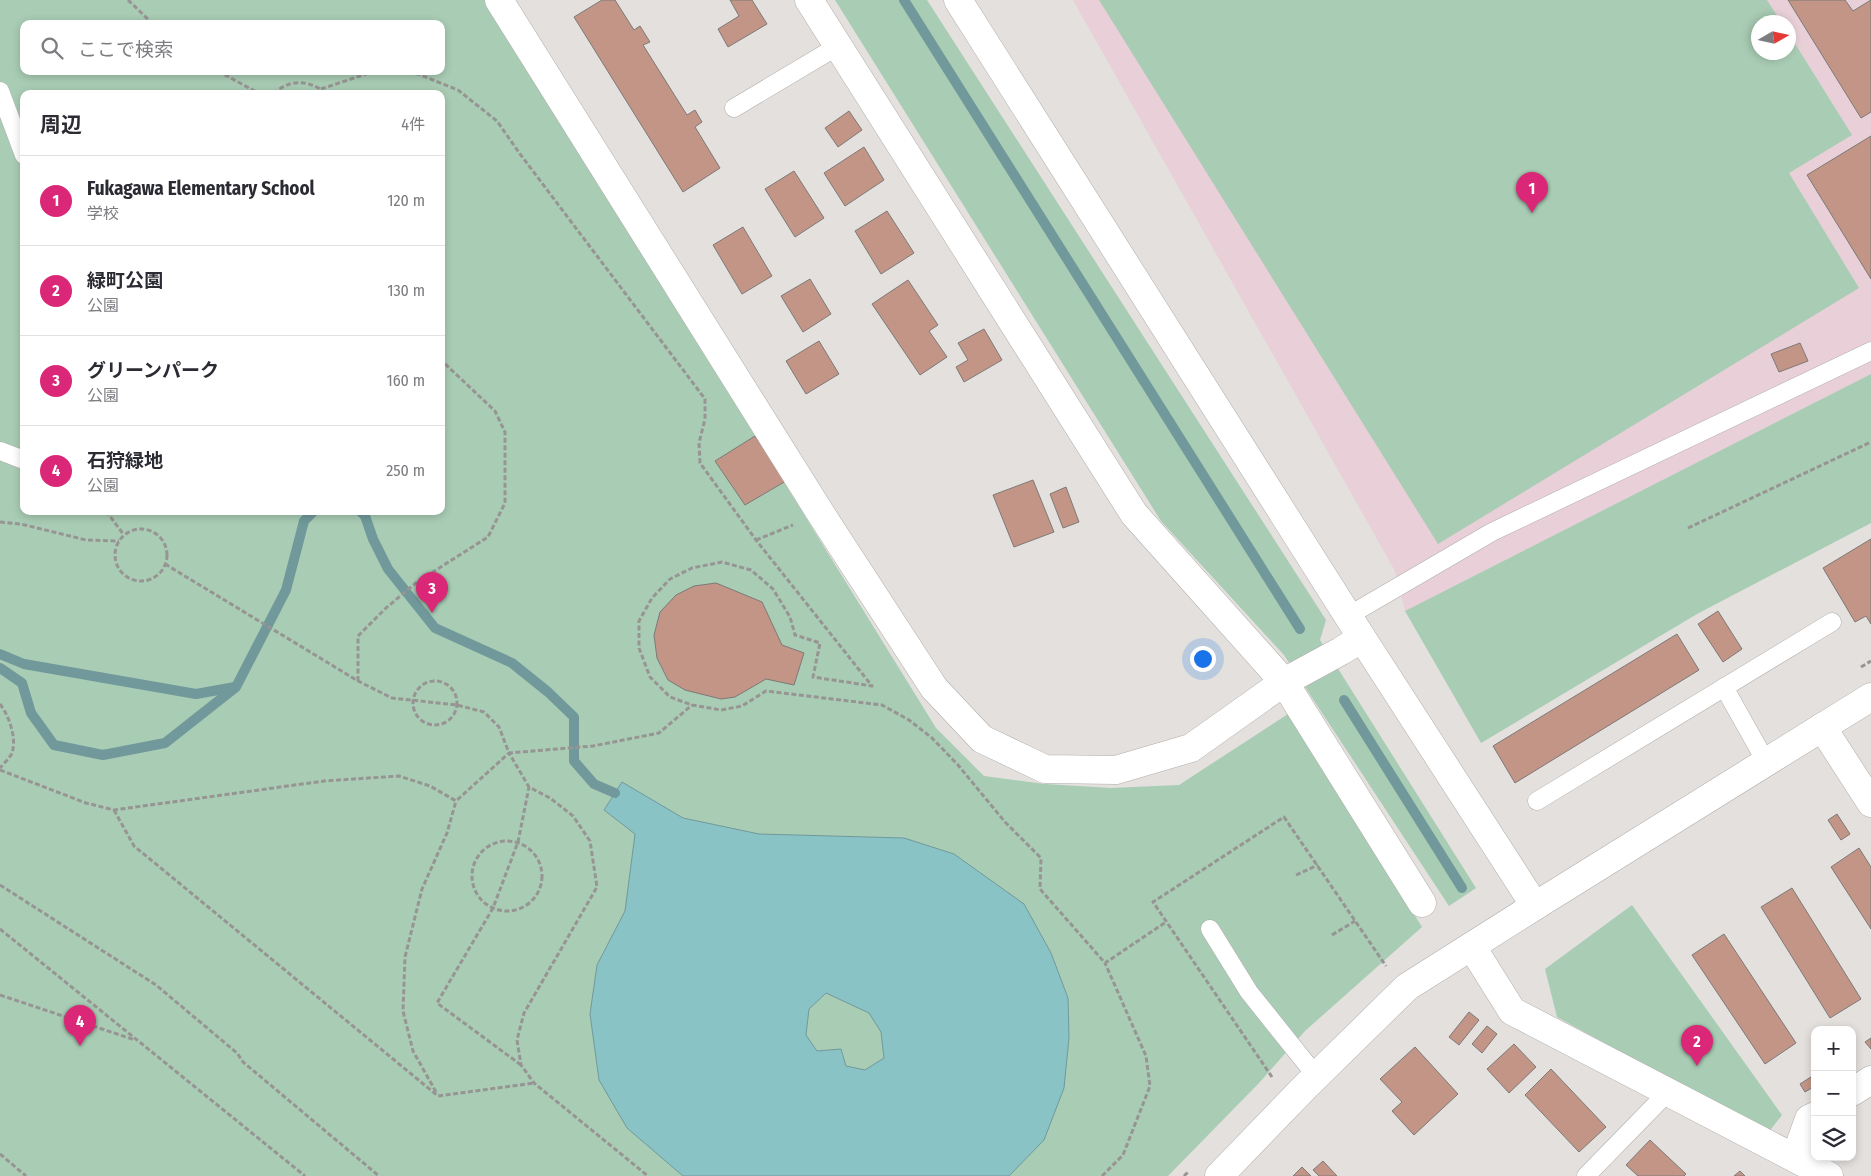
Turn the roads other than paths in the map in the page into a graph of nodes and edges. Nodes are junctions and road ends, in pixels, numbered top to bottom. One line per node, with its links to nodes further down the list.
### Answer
1 (808, 0): 4 (street)
2 (958, 0): 13 (street)
3 (511, 4): 14 (street)
4 (838, 46): 6 (lane); 14 (street)
5 (0, 91): 7 (lane)
6 (734, 108)
7 (5, 119): 8 (lane)
8 (20, 147)
9 (1871, 351): 13 (lane)
10 (0, 451): 11 (lane)
11 (20, 458)
12 (1832, 622): 15 (lane)
13 (1355, 627): 14 (street); 22 (street)
14 (1284, 682): 21 (street)
15 (1724, 687): 18 (lane); 19 (lane)
16 (1871, 697): 17 (street)
17 (1822, 727): 18 (street); 20 (street)
18 (1766, 762): 22 (street)
19 (1537, 801)
20 (1871, 803)
21 (1422, 903)
22 (1534, 906): 24 (street)
23 (1210, 929): 25 (lane)
24 (1472, 947): 25 (street); 28 (street)
25 (1317, 1077): 31 (street)
26 (1871, 1080): 27 (street)
27 (1856, 1089)
28 (1668, 1092): 30 (street); 32 (lane)
29 (1811, 1118): 30 (street)
30 (1795, 1158): 33 (street)
31 (1219, 1176)
32 (1586, 1176)
33 (1829, 1176)

